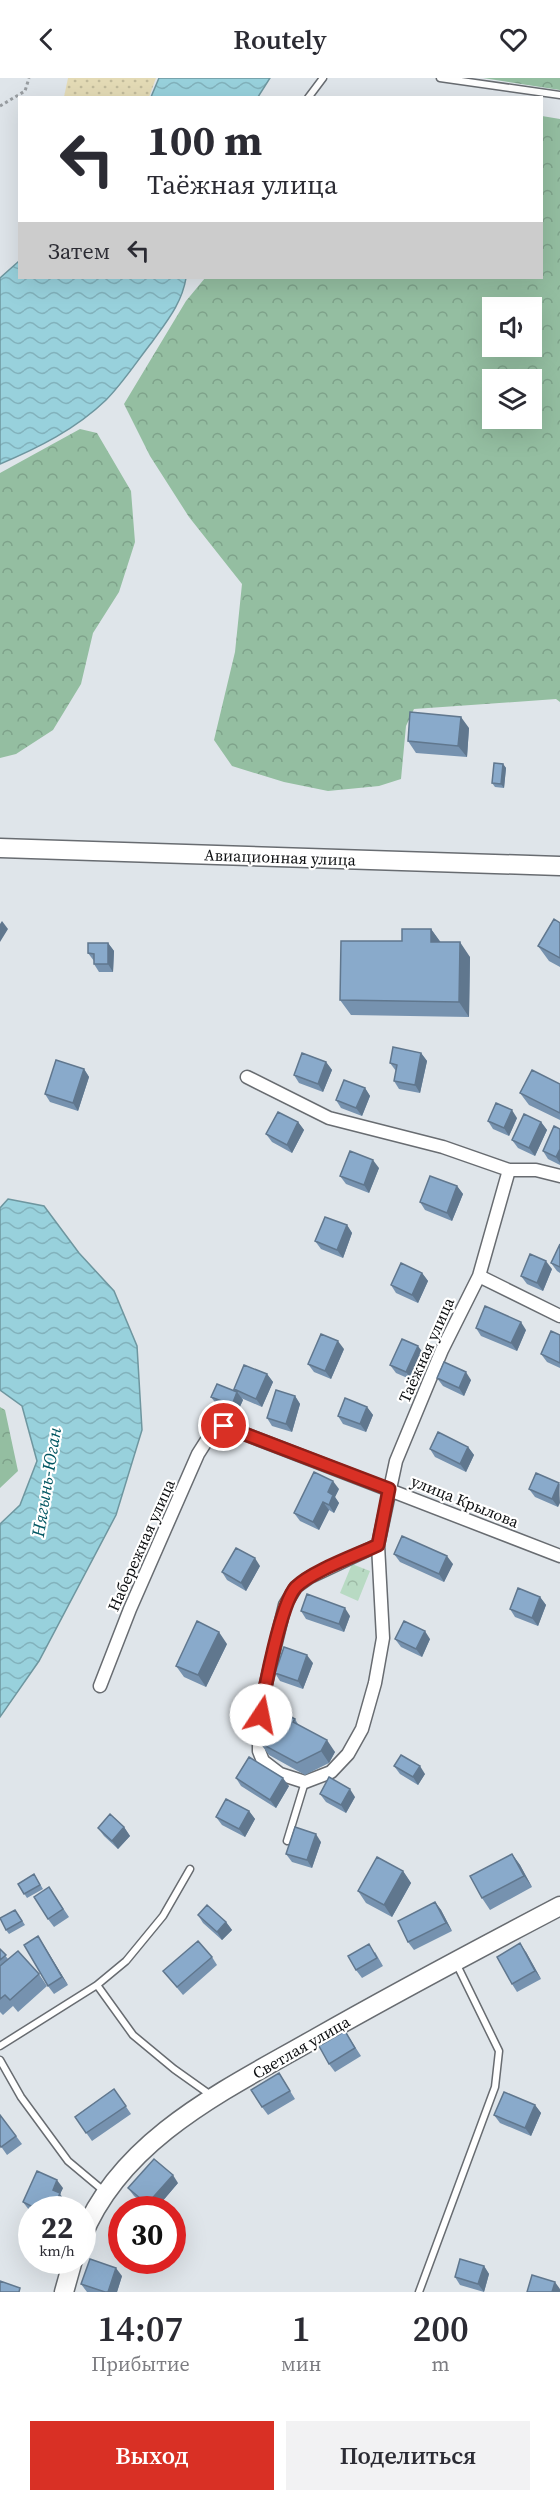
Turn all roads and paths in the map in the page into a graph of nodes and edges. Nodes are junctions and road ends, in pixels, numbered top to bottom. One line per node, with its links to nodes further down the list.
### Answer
1 (29, 78): 6 (path)
2 (322, 78): 5 (lane)
3 (440, 78): 4 (lane)
4 (560, 95)
5 (309, 96)
6 (0, 106)
7 (0, 848): 8 (street, Авиационная улица)
8 (560, 866)
9 (247, 1077): 10 (street)
10 (509, 1170): 11 (street); 12 (street, Таёжная улица)
11 (560, 1176)
12 (479, 1276): 13 (street); 15 (street, Таёжная улица)
13 (560, 1316)
14 (224, 1426): 15 (street, улица Крылова); 18 (street, Набережная улица)
15 (389, 1489): 16 (street, Таёжная улица); 17 (street, улица Крылова)
16 (378, 1545): 19 (street, Таёжная улица); 19 (street)
17 (560, 1556)
18 (100, 1686)
19 (305, 1782): 20 (lane)
20 (287, 1841)
21 (190, 1869): 24 (lane)
22 (560, 1906): 23 (street, Светлая улица)
23 (455, 1961): 27 (street, Светлая улица); 32 (lane)
24 (97, 1985): 25 (lane); 27 (lane)
25 (0, 2046)
26 (0, 2060): 28 (lane)
27 (214, 2097): 28 (street, Светлая улица)
28 (106, 2193): 29 (street, Светлая улица)
29 (96, 2211)
30 (69, 2274): 31 (street)
31 (64, 2292)
32 (418, 2292)

